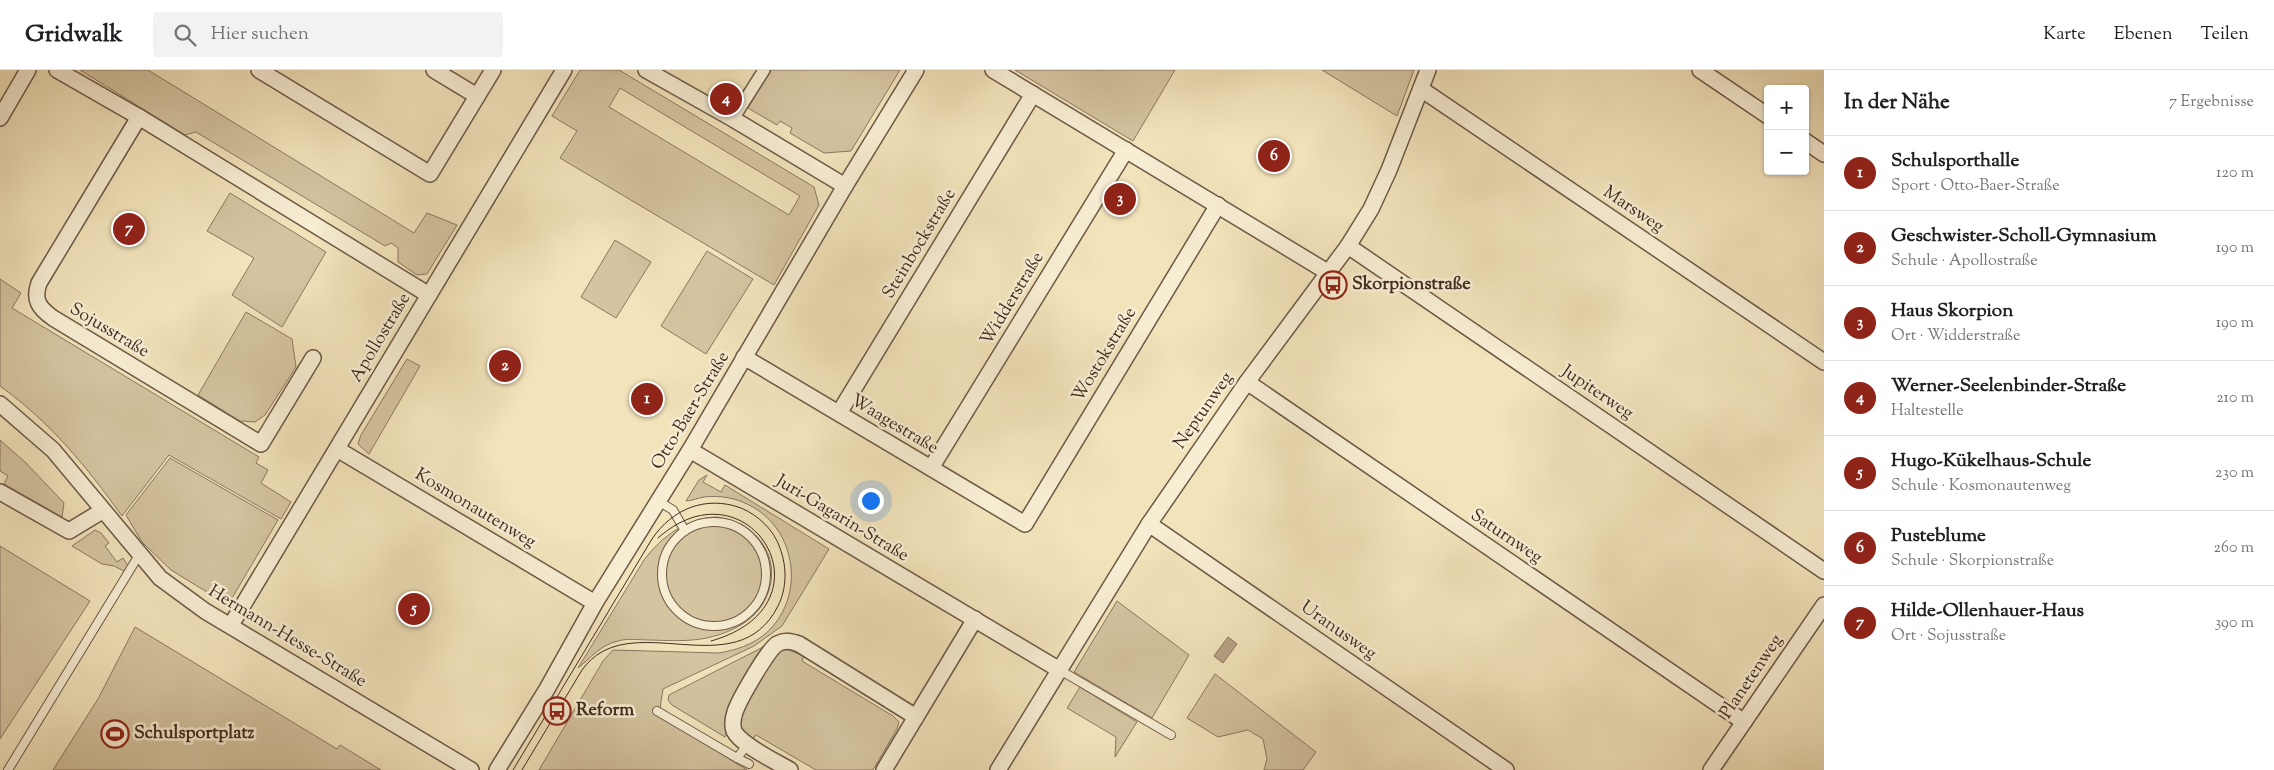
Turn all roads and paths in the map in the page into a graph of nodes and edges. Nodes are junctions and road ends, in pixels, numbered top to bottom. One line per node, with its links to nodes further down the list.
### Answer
1 (28, 70): 18 (street)
2 (57, 70): 17 (street)
3 (259, 70): 15 (street)
4 (434, 70): 15 (street)
5 (493, 70): 15 (street)
6 (564, 70): 27 (street, Apollostraße)
7 (646, 70): 19 (street)
8 (764, 70): 19 (street)
9 (916, 70): 23 (street, Otto-Baer-Straße)
10 (993, 70): 14 (street)
11 (1428, 70): 13 (street, Neptunweg)
12 (1700, 70): 16 (street)
13 (1422, 88): 25 (street, Neptunweg); 30 (street, Marsweg)
14 (1033, 94): 21 (street); 33 (street, Steinbockstraße)
15 (477, 96)
16 (1764, 113)
17 (139, 117): 27 (street); 29 (street, Sojusstraße)
18 (0, 118)
19 (733, 119): 23 (street)
20 (1809, 144): 22 (street)
21 (1126, 150): 24 (street); 36 (street, Widderstraße)
22 (1824, 154)
23 (844, 186): 28 (street, Otto-Baer-Straße)
24 (1218, 205): 26 (street); 40 (street, Wostokstraße)
25 (1348, 246): 26 (street, Neptunweg); 44 (street, Jupiterweg)
26 (1329, 273): 31 (street, Neptunweg)
27 (429, 295): 34 (street, Apollostraße)
28 (744, 357): 33 (street, Waagestraße); 35 (street, Otto-Baer-Straße)
29 (313, 358)
30 (1824, 362)
31 (1247, 382): 41 (street, Neptunweg); 52 (street, Saturnweg)
32 (0, 404): 39 (street, Hermann-Hesse-Straße)
33 (839, 414): 36 (street, Waagestraße)
34 (336, 449): 45 (street, Kosmonautenweg); 48 (street, Apollostraße)
35 (690, 450): 38 (street, Otto-Baer-Straße); 47 (street, Juri-Gagarin-Straße)
36 (931, 468): 40 (street, Waagestraße)
37 (0, 492): 39 (street)
38 (658, 501): 42 (lane); 45 (street, Otto-Baer-Straße)
39 (102, 511): 43 (street, Hermann-Hesse-Straße)
40 (1025, 524)
41 (1149, 524): 49 (street, Neptunweg); 63 (street, Uranusweg)
42 (685, 531): 42 (lane)
43 (139, 555): 48 (street, Hermann-Hesse-Straße); 57 (lane)
44 (1824, 571)
45 (595, 603): 59 (street, Otto-Baer-Straße)
46 (1824, 605): 52 (street, Planetenweg)
47 (975, 619): 49 (street, Juri-Gagarin-Straße); 51 (street)
48 (231, 625): 58 (street, Hermann-Hesse-Straße)
49 (1058, 669): 53 (lane); 62 (street, Neptunweg)
50 (657, 711): 55 (lane)
51 (916, 717): 54 (street); 61 (street)
52 (1744, 722): 64 (street, Planetenweg)
53 (1171, 735)
54 (748, 744): 55 (lane); 60 (street)
55 (737, 758): 56 (lane)
56 (749, 764)
57 (8, 770)
58 (472, 770)
59 (497, 770)
60 (790, 770)
61 (884, 770)
62 (998, 770)
63 (1506, 770)
64 (1711, 770)

